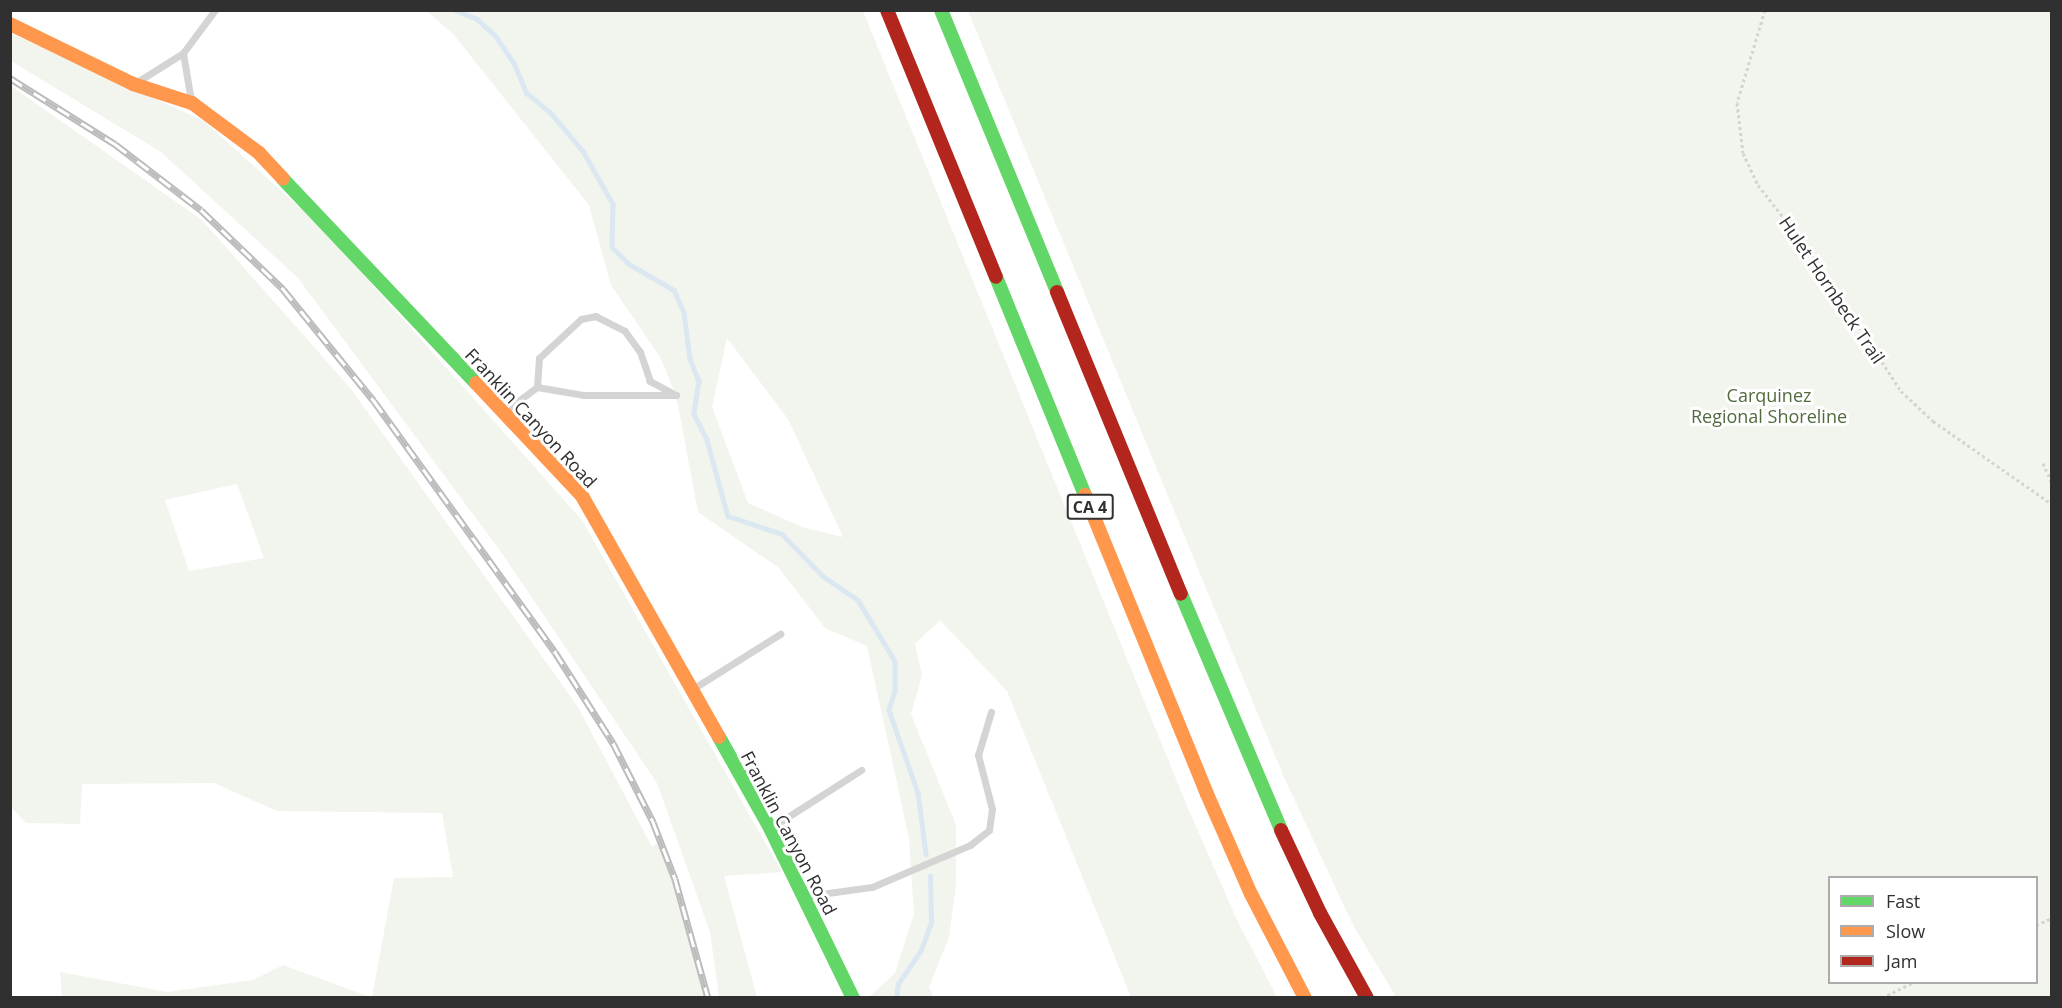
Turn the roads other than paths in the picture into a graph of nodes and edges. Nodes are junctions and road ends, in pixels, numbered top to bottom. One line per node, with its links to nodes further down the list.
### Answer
1 (214, 10): 5 (lane)
2 (887, 10): 17 (main road, CA 4)
3 (941, 10): 18 (main road, CA 4)
4 (10, 24): 6 (main road, Franklin Canyon Road)
5 (183, 53): 6 (lane); 7 (lane)
6 (133, 84): 7 (main road, Franklin Canyon Road)
7 (192, 103): 9 (main road, Franklin Canyon Road)
8 (537, 387): 8 (lane); 9 (lane)
9 (503, 412): 11 (main road, Franklin Canyon Road)
10 (780, 634): 11 (lane)
11 (692, 690): 14 (main road, Franklin Canyon Road)
12 (992, 712): 15 (lane)
13 (861, 770): 14 (lane)
14 (770, 828): 15 (main road, Franklin Canyon Road)
15 (804, 896): 16 (main road, Franklin Canyon Road)
16 (853, 998)
17 (1305, 998)
18 (1367, 998)

